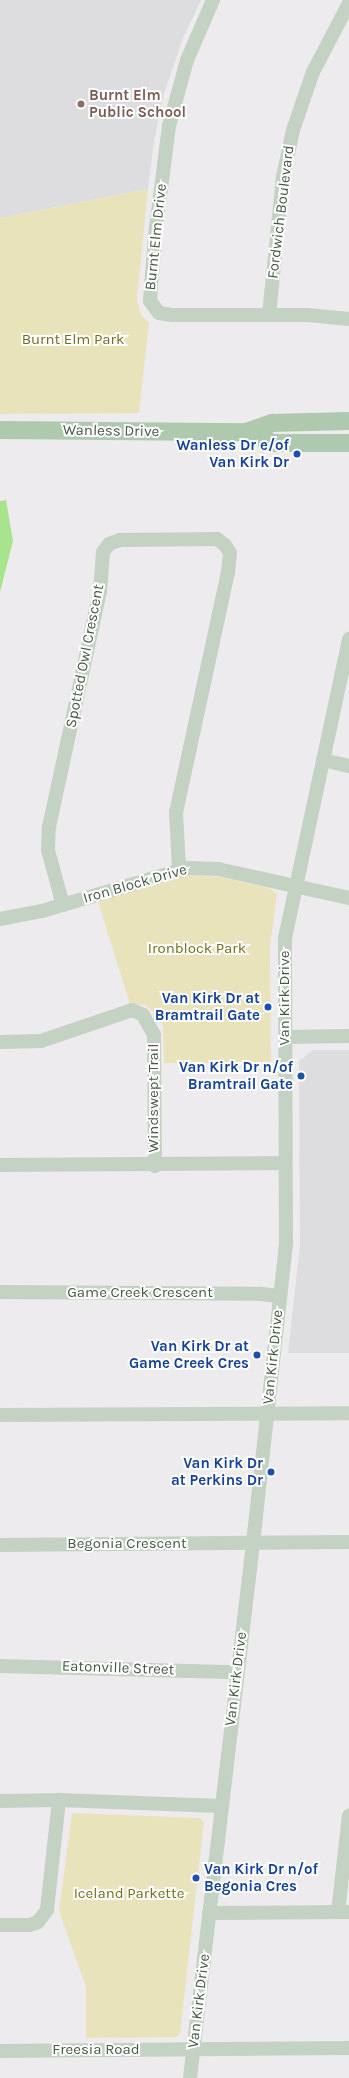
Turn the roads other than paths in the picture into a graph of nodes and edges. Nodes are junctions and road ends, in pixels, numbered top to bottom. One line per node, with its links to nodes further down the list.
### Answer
1 (213, 0): 3 (street, Burnt Elm Drive)
2 (349, 2): 3 (street, Fordwich Boulevard)
3 (270, 315): 4 (street, Burnt Elm Drive)
4 (349, 319)
5 (349, 422): 7 (main road, Wanless Drive)
6 (0, 430): 7 (main road, Wanless Drive)
7 (246, 432): 8 (main road, Wanless Drive)
8 (349, 443)
9 (349, 642): 10 (street, Van Kirk Drive)
10 (323, 760): 11 (street); 13 (street, Van Kirk Drive)
11 (349, 766)
12 (179, 869): 13 (street, Iron Block Drive); 15 (street, Iron Block Drive); 15 (street, Spotted Owl Crescent)
13 (295, 886): 14 (street, Iron Block Drive); 18 (street, Van Kirk Drive)
14 (349, 898)
15 (63, 905): 16 (street, Iron Block Drive)
16 (0, 919)
17 (349, 1036): 18 (street)
18 (285, 1037): 20 (street, Van Kirk Drive)
19 (0, 1042): 22 (street, Windswept Trail)
20 (285, 1163): 22 (street); 24 (street, Van Kirk Drive)
21 (0, 1165): 22 (street)
22 (155, 1166)
23 (0, 1292): 24 (street, Game Creek Crescent)
24 (280, 1296): 25 (street, Van Kirk Drive)
25 (267, 1413): 26 (street); 27 (street); 29 (street, Van Kirk Drive)
26 (349, 1413)
27 (0, 1415)
28 (349, 1542): 29 (street, Begonia Crescent)
29 (253, 1543): 30 (street, Begonia Crescent); 32 (street, Van Kirk Drive)
30 (0, 1545)
31 (0, 1666): 32 (street, Eatonville Street)
32 (236, 1672): 35 (street, Van Kirk Drive)
33 (0, 1800): 34 (street)
34 (59, 1800): 35 (street); 39 (street)
35 (221, 1806): 38 (street, Van Kirk Drive)
36 (349, 1816): 37 (street)
37 (344, 1912): 38 (street)
38 (209, 1913): 41 (street, Van Kirk Drive)
39 (0, 1925)
40 (349, 2048): 41 (street, Freesia Road)
41 (193, 2049): 42 (street, Freesia Road); 43 (street, Van Kirk Drive)
42 (0, 2051)
43 (190, 2078)

